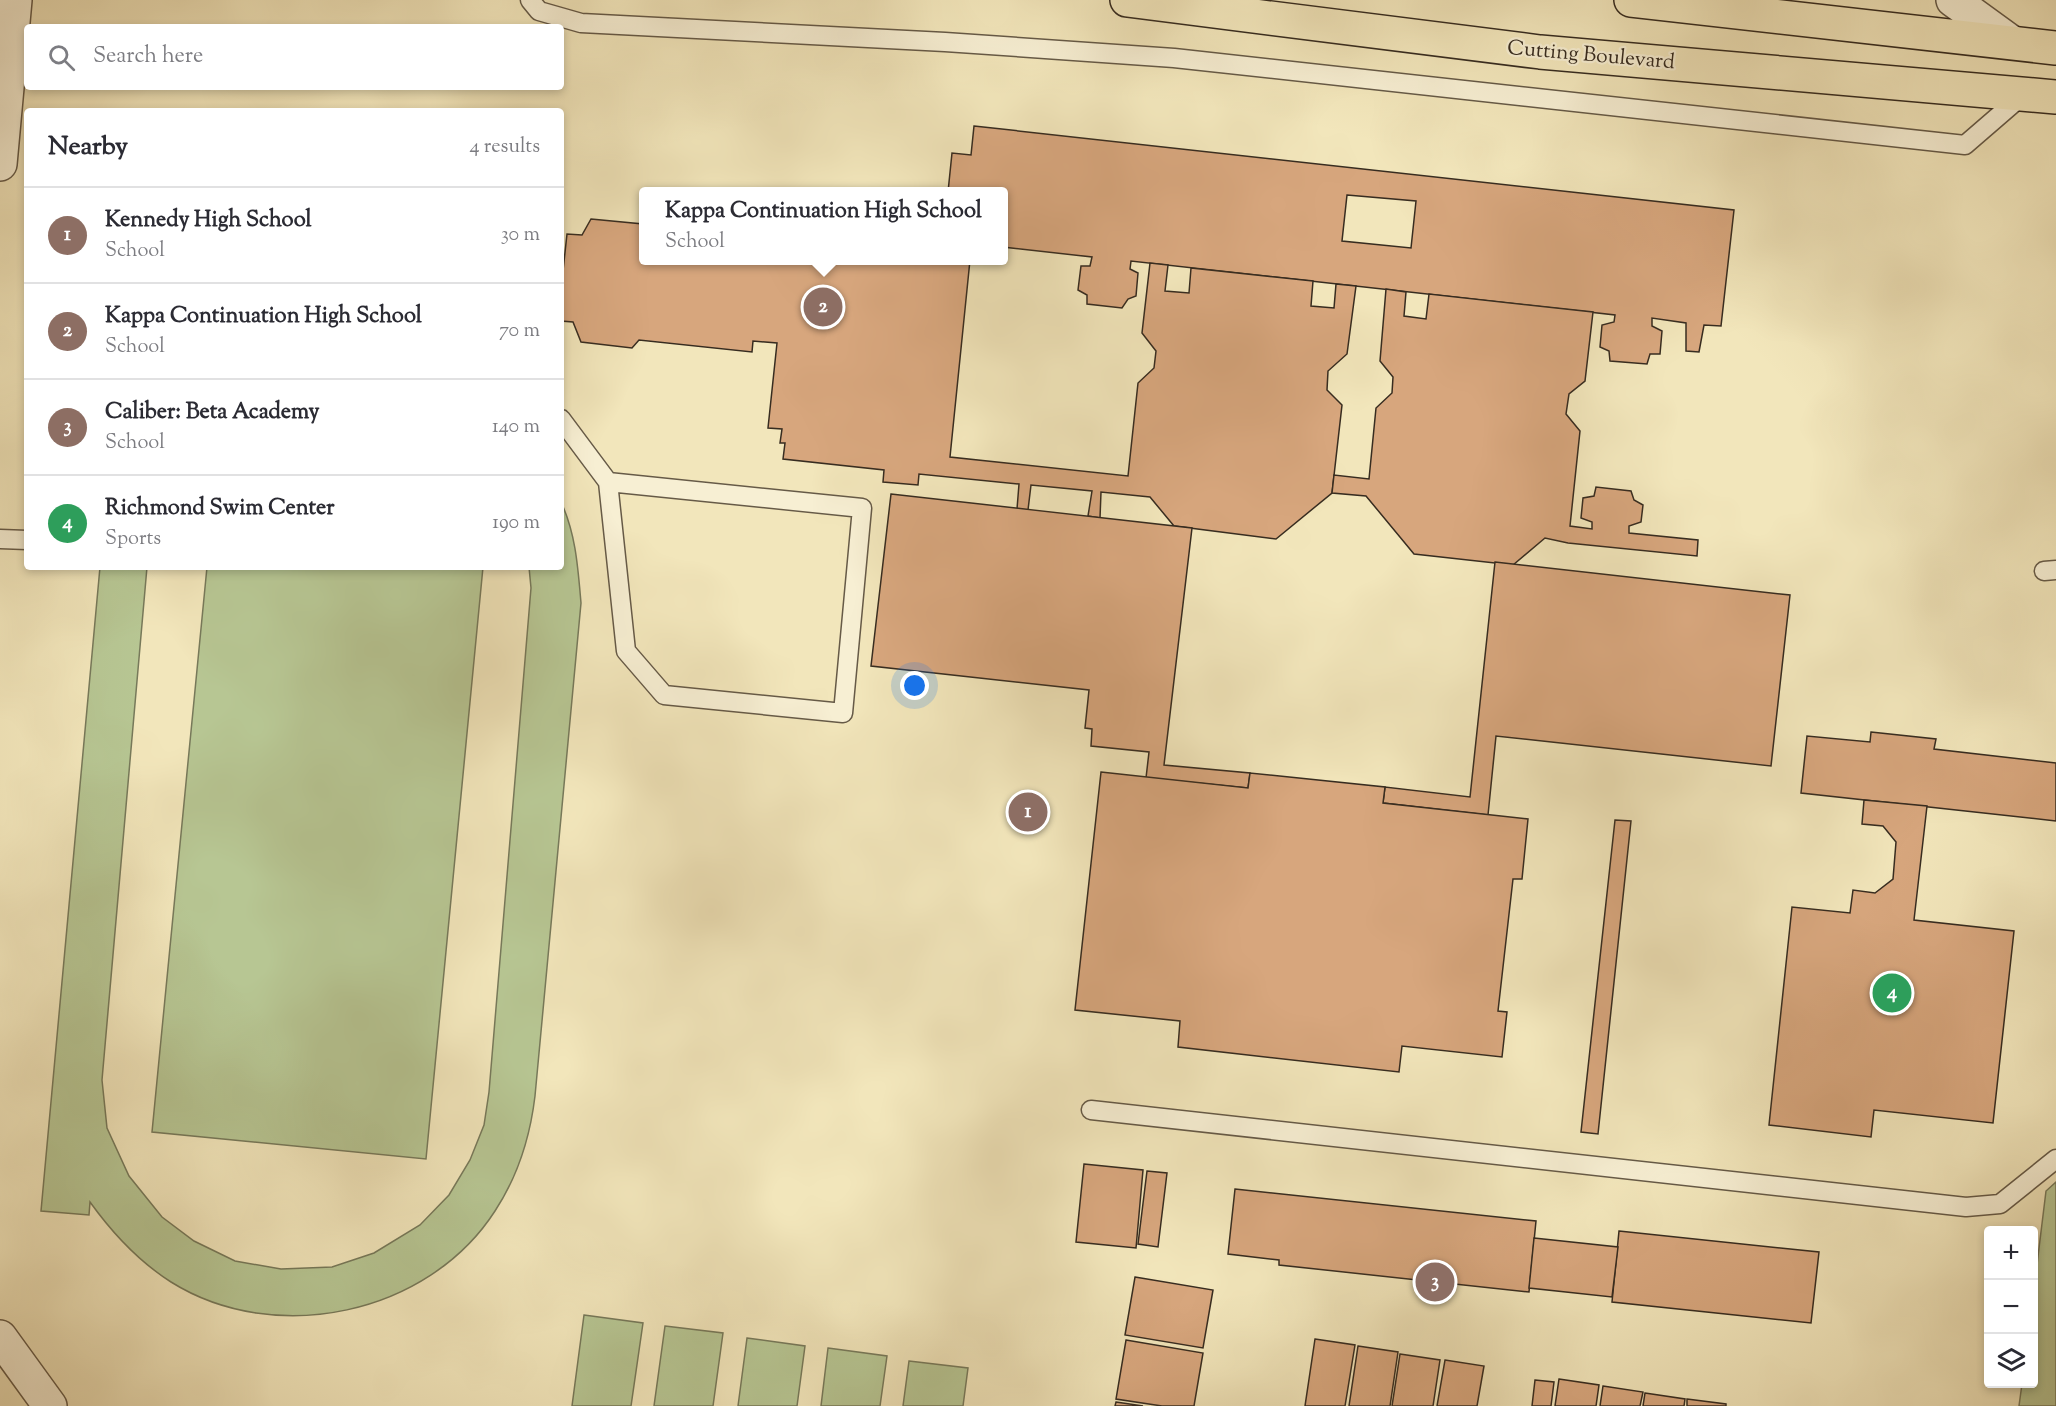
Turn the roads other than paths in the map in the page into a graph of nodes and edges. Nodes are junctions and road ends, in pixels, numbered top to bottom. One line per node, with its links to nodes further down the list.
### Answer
1 (15, 0): 8 (street)
2 (530, 0): 9 (lane)
3 (1127, 0): 9 (main road, Cutting Boulevard)
4 (1631, 0): 6 (main road)
5 (1953, 0): 6 (street)
6 (2011, 42): 7 (main road)
7 (2056, 48)
8 (18, 63): 11 (street)
9 (2024, 93): 10 (main road, Cutting Boulevard)
10 (2056, 97)
11 (0, 164)
12 (564, 423): 13 (lane)
13 (608, 482): 13 (lane)
14 (0, 539): 15 (lane)
15 (24, 540)
16 (1091, 1110): 17 (lane)
17 (2056, 1159)
18 (0, 1337): 19 (street)
19 (50, 1406)

